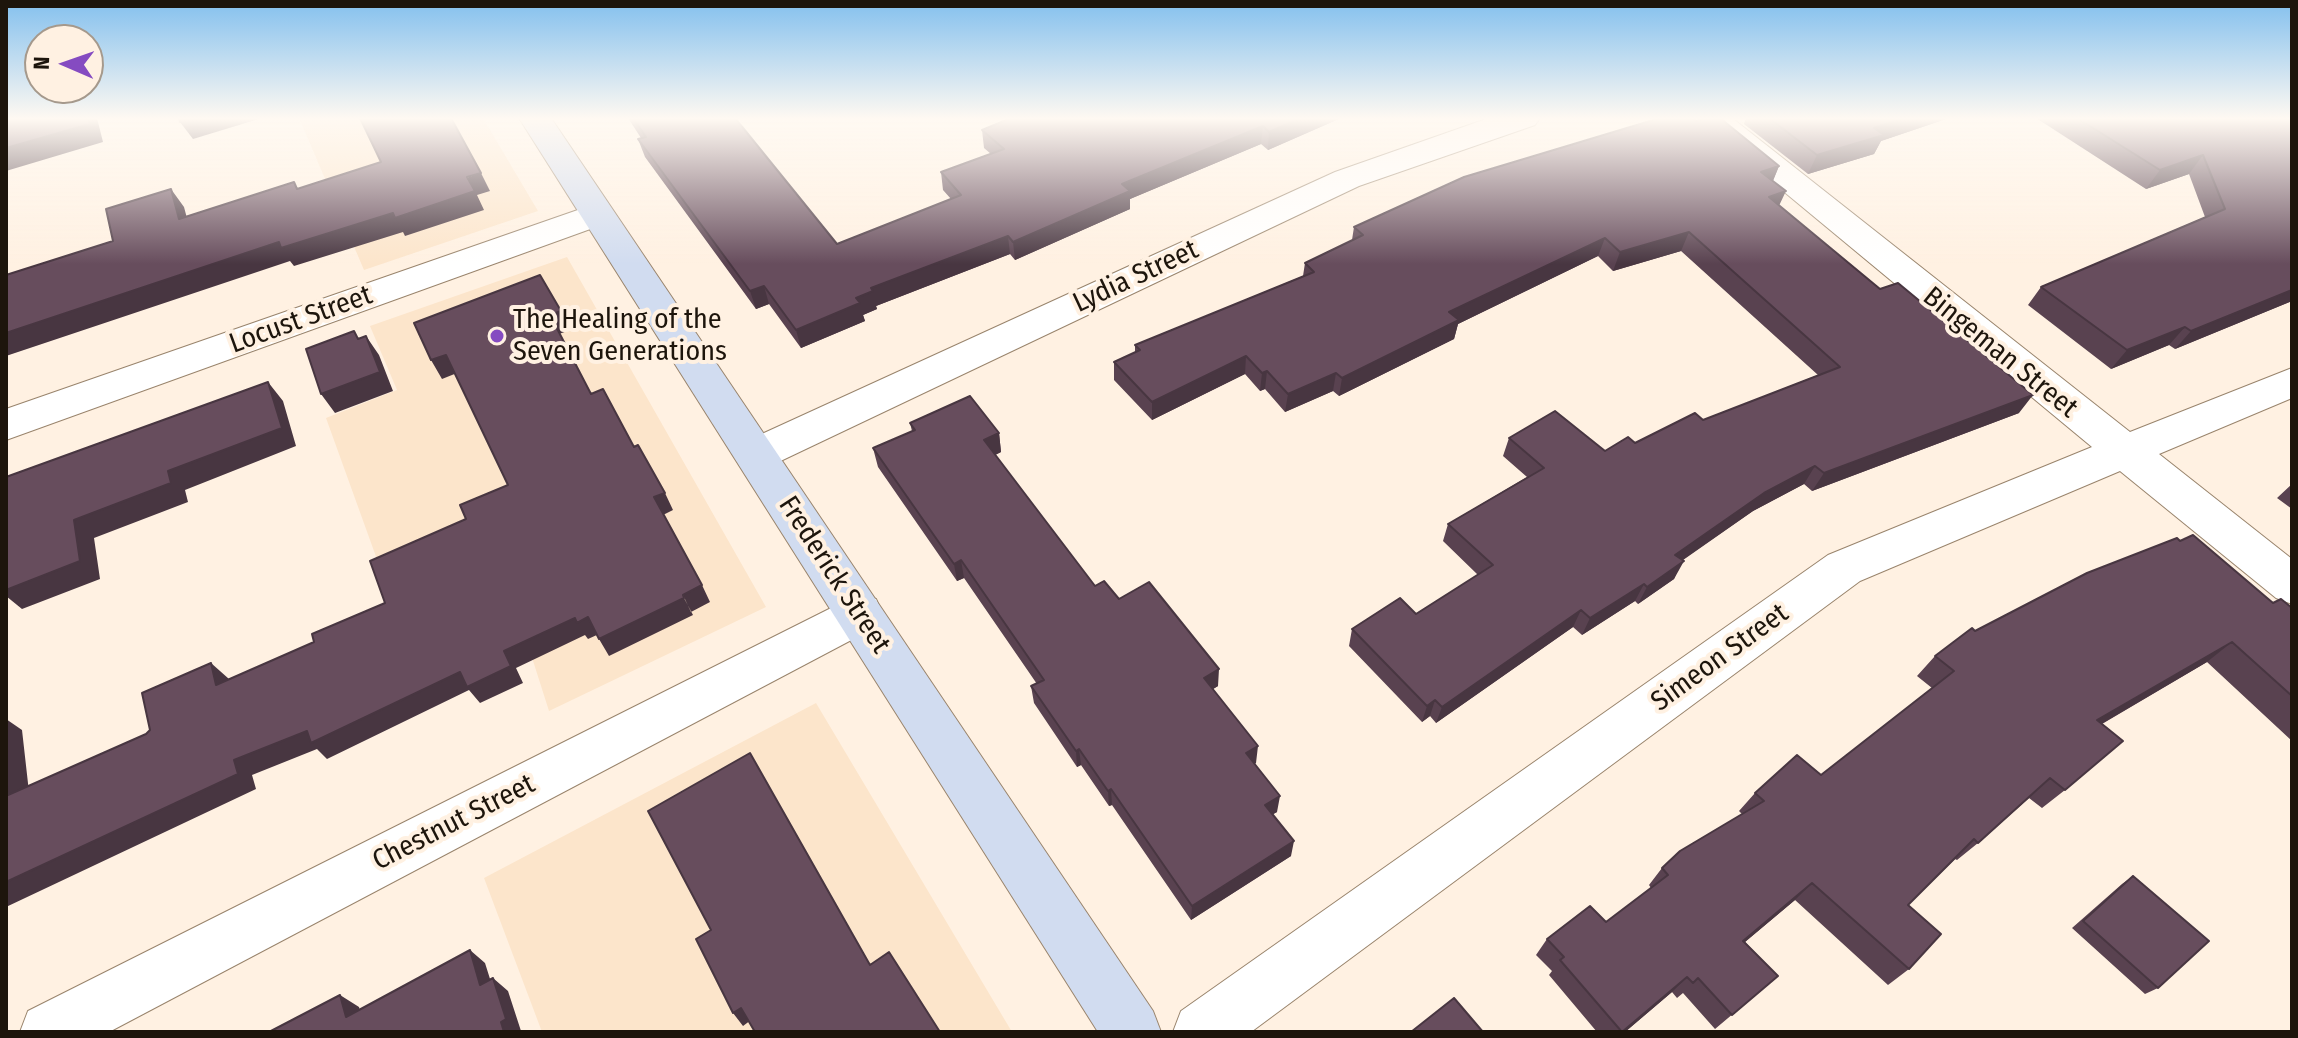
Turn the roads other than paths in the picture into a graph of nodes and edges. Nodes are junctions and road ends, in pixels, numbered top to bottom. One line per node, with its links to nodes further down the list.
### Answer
1 (565, 166): 4 (main road, Frederick Street)
2 (1381, 166): 8 (street, Lydia Street)
3 (1771, 166): 7 (street, Bingeman Street)
4 (595, 215): 6 (street, Locust Street); 8 (main road, Frederick Street)
5 (2292, 382): 7 (street, Simeon Street)
6 (6, 425)
7 (2124, 452): 9 (street, Bingeman Street); 13 (street, Simeon Street)
8 (755, 455): 10 (main road, Frederick Street)
9 (2292, 585)
10 (859, 613): 11 (street, Chestnut Street); 12 (main road, Frederick Street)
11 (49, 1032)
12 (1132, 1032)
13 (1202, 1032)

